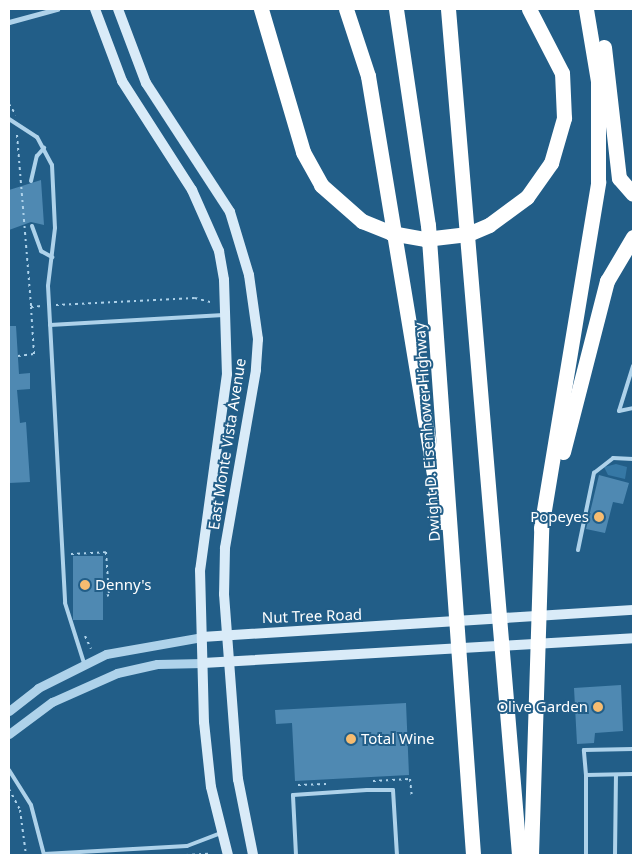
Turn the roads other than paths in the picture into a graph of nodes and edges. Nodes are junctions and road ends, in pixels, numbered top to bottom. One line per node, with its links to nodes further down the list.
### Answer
1 (57, 9): 11 (street)
2 (95, 9): 19 (main road, East Monte Vista Avenue)
3 (118, 9): 29 (main road, East Monte Vista Avenue)
4 (261, 9): 8 (highway)
5 (346, 9): 32 (highway)
6 (396, 9): 32 (highway, Dwight D. Eisenhower Highway)
7 (448, 9): 50 (highway)
8 (529, 9)
9 (586, 9): 26 (highway)
10 (596, 9): 15 (highway)
11 (9, 22)
12 (9, 119): 13 (lane)
13 (44, 148): 14 (lane); 18 (lane)
14 (31, 181)
15 (633, 194)
16 (32, 226): 18 (lane)
17 (633, 237): 26 (highway)
18 (52, 257): 20 (lane)
19 (226, 314): 20 (lane); 30 (main road, East Monte Vista Avenue)
20 (50, 325): 33 (lane)
21 (633, 366): 23 (lane)
22 (633, 388): 23 (lane)
23 (626, 390): 24 (lane)
24 (633, 408)
25 (633, 459): 27 (lane)
26 (541, 528): 51 (highway)
27 (578, 550)
28 (633, 610): 29 (main road, Nut Tree Road)
29 (224, 635): 30 (main road, Nut Tree Road); 35 (main road, East Monte Vista Avenue)
30 (202, 637): 33 (street, Nut Tree Road); 34 (main road, East Monte Vista Avenue)
31 (633, 638): 35 (main road)
32 (462, 657): 49 (highway, Dwight D. Eisenhower Highway)
33 (84, 663): 36 (street, Nut Tree Road)
34 (202, 663): 35 (main road); 37 (street); 43 (main road, East Monte Vista Avenue)
35 (226, 663): 46 (main road, East Monte Vista Avenue)
36 (9, 712)
37 (9, 734)
38 (633, 748): 41 (lane)
39 (9, 770): 44 (lane)
40 (633, 774): 42 (lane)
41 (586, 775): 42 (lane); 52 (lane)
42 (616, 775): 53 (lane)
43 (222, 832): 44 (lane); 45 (main road, East Monte Vista Avenue)
44 (44, 855)
45 (228, 855)
46 (254, 855)
47 (296, 855): 48 (lane)
48 (397, 855)
49 (473, 855)
50 (519, 855)
51 (530, 855)
52 (586, 855)
53 (614, 855)

